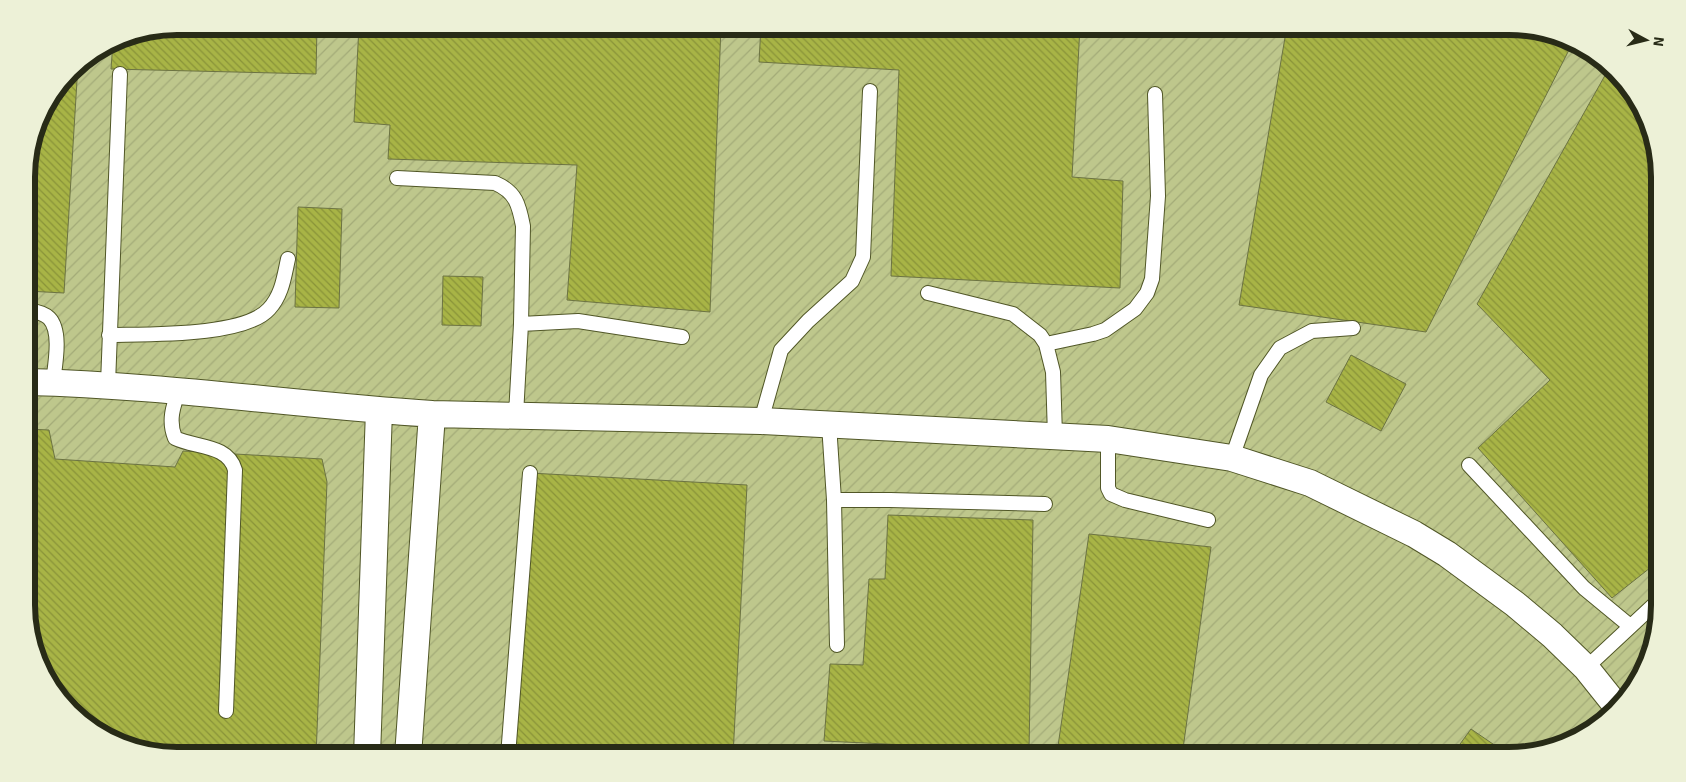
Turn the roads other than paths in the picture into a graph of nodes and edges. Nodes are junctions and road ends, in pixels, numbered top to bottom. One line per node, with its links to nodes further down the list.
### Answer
1 (120, 74): 10 (lane)
2 (870, 91): 20 (lane)
3 (1155, 94): 12 (lane)
4 (397, 178): 8 (lane)
5 (288, 259): 10 (lane)
6 (928, 293): 12 (lane)
7 (35, 312): 14 (lane)
8 (521, 324): 11 (lane); 19 (lane)
9 (1353, 328): 24 (lane)
10 (109, 335): 15 (lane)
11 (682, 337)
12 (1046, 344): 22 (lane)
13 (35, 382): 14 (street)
14 (53, 382): 15 (street)
15 (108, 384): 16 (street)
16 (179, 390): 17 (street); 35 (lane)
17 (379, 410): 18 (street); 36 (street)
18 (432, 414): 19 (street); 37 (street)
19 (516, 414): 20 (street)
20 (761, 421): 21 (street)
21 (829, 424): 22 (street); 27 (lane)
22 (1055, 436): 23 (street)
23 (1108, 439): 24 (street); 29 (lane)
24 (1232, 458): 33 (street)
25 (1469, 465): 31 (lane)
26 (530, 473): 38 (lane)
27 (834, 500): 28 (lane); 32 (lane)
28 (1045, 504)
29 (1208, 520)
30 (1651, 607): 31 (lane)
31 (1630, 626): 33 (lane)
32 (837, 645)
33 (1586, 668): 34 (street)
34 (1613, 701)
35 (226, 711)
36 (367, 747)
37 (409, 747)
38 (509, 747)

